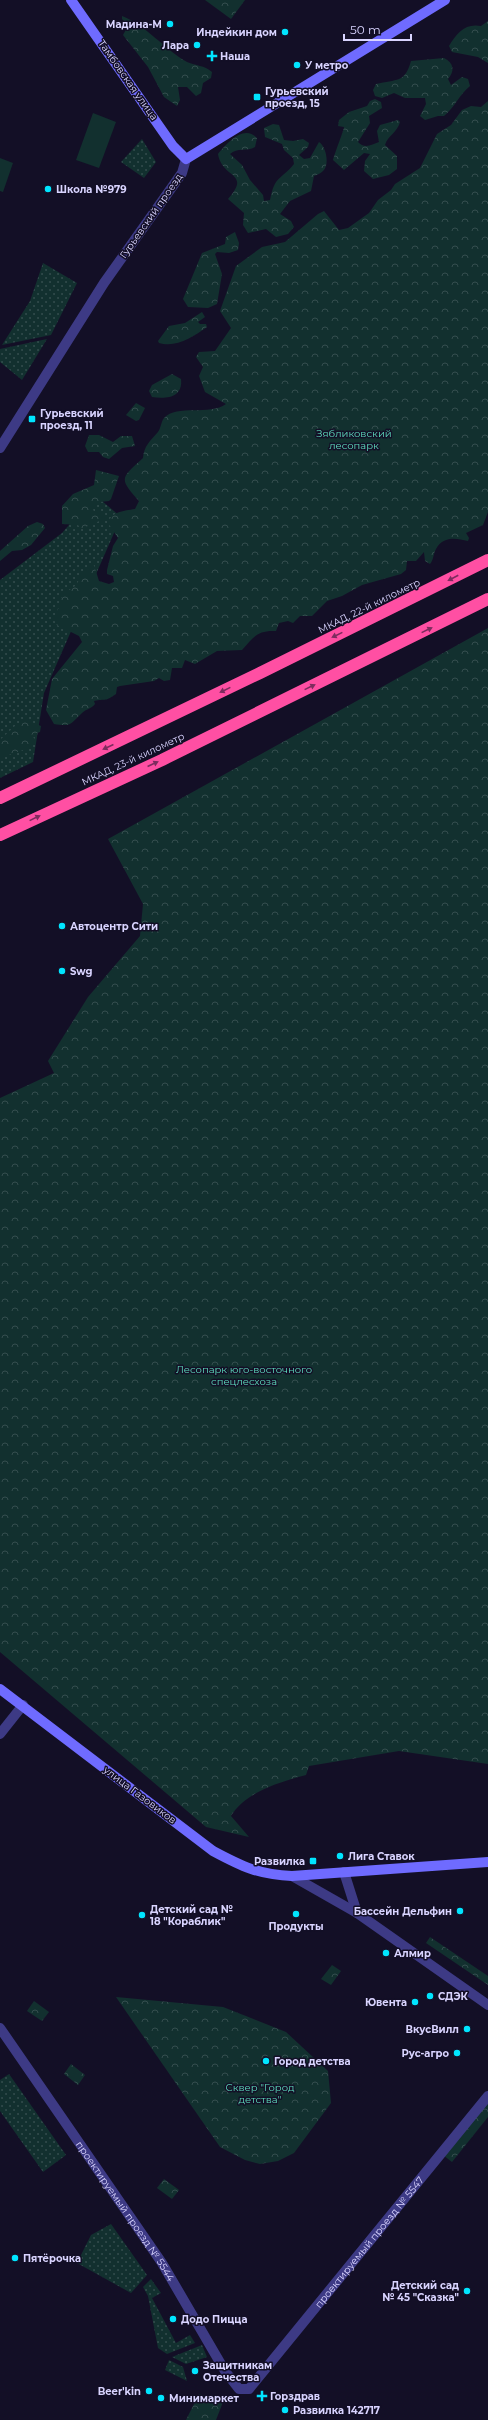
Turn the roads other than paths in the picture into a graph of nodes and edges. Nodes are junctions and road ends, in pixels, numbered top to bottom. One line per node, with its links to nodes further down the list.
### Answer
1 (71, 0): 3 (street, Тамбовская улица)
2 (445, 0): 3 (street)
3 (186, 159): 4 (street, Гурьевский проезд)
4 (0, 448)
5 (488, 560): 7 (highway, МКАД, 22-й километр, one-way to 7)
6 (488, 599): 8 (highway, МКАД, 23-й километр, one-way to 6)
7 (0, 798)
8 (0, 835)
9 (0, 1689): 10 (street, улица Газовиков)
10 (23, 1705): 11 (street); 14 (street, улица Газовиков)
11 (0, 1734)
12 (488, 1862): 13 (street, улица Газовиков)
13 (344, 1872): 14 (street, улица Газовиков); 15 (street)
14 (292, 1876): 15 (street)
15 (357, 1913): 16 (street)
16 (488, 2005)
17 (0, 2028): 19 (street, проектируемый проезд № 5544)
18 (488, 2096): 19 (street, проектируемый проезд № 5547)
19 (249, 2389)

